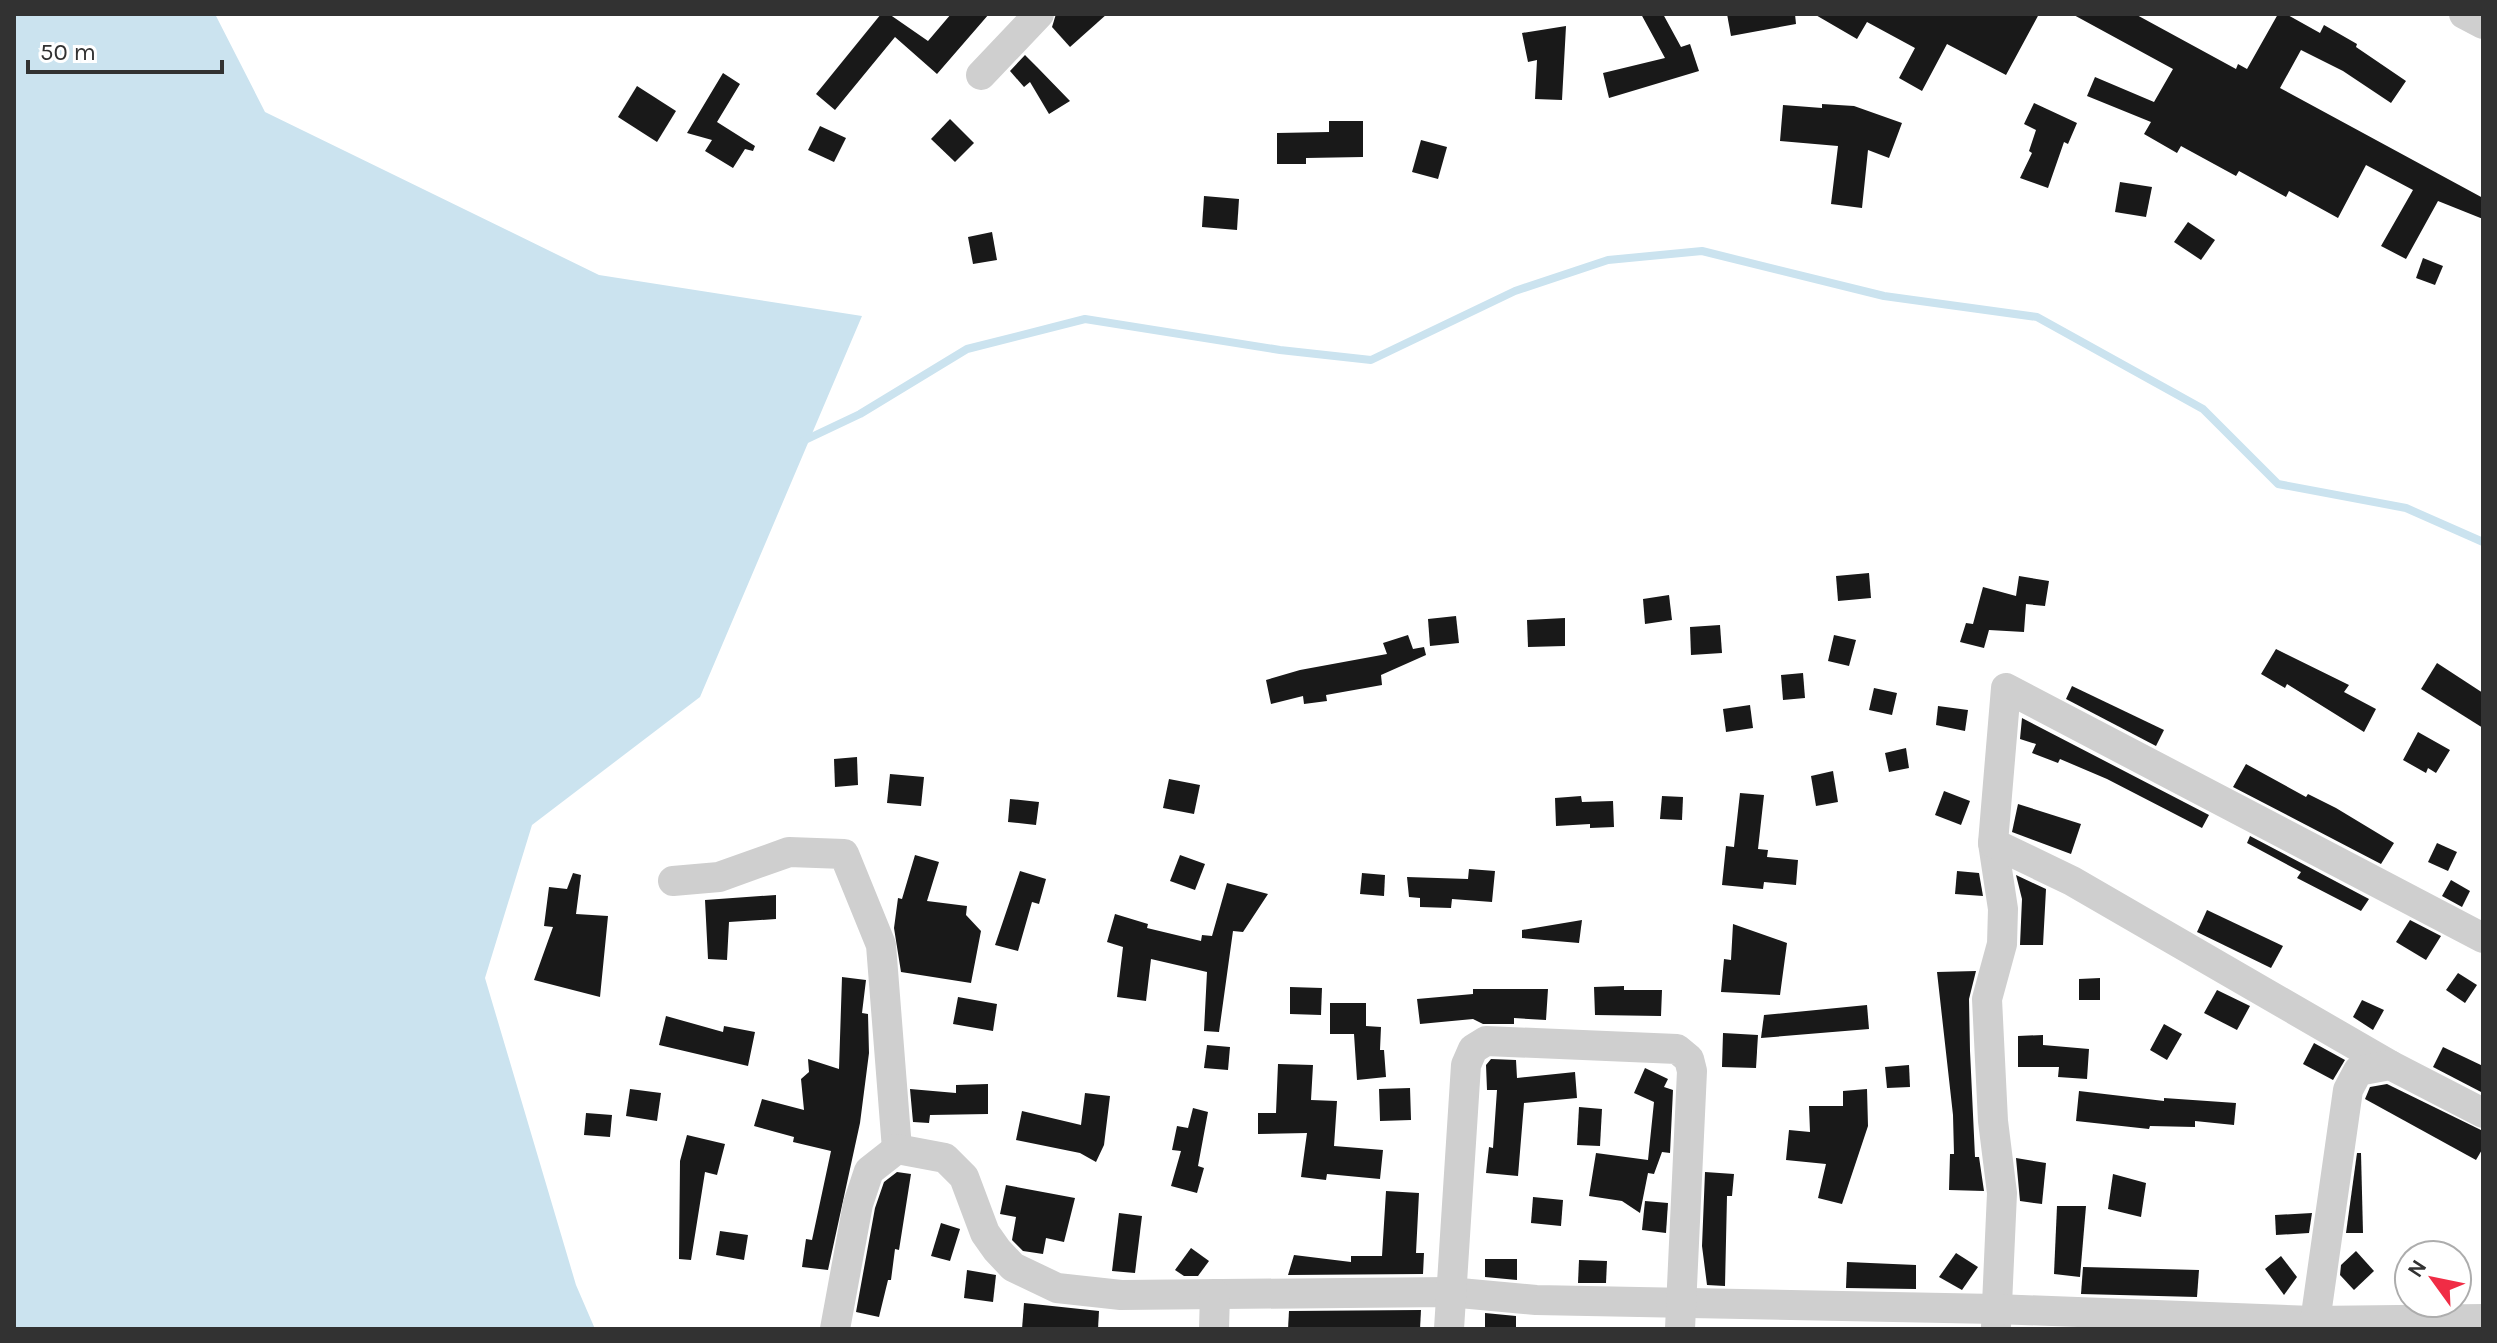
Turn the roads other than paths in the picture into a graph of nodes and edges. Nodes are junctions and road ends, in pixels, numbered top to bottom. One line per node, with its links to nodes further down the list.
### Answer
1 (1039, 14): 4 (street)
2 (2464, 14): 3 (street)
3 (2483, 24)
4 (981, 75)
5 (1993, 843): 7 (street); 8 (street); 14 (street)
6 (673, 881): 10 (street)
7 (2483, 938)
8 (2390, 1065): 9 (street); 16 (street)
9 (2483, 1113)
10 (897, 1149): 12 (street); 17 (street)
11 (1449, 1292): 12 (street); 13 (street); 13 (street); 19 (street)
12 (1215, 1294): 18 (street)
13 (1680, 1316): 14 (street)
14 (1996, 1319): 16 (street)
15 (2483, 1319): 16 (street)
16 (2314, 1325)
17 (835, 1329)
18 (1214, 1329)
19 (1449, 1329)

